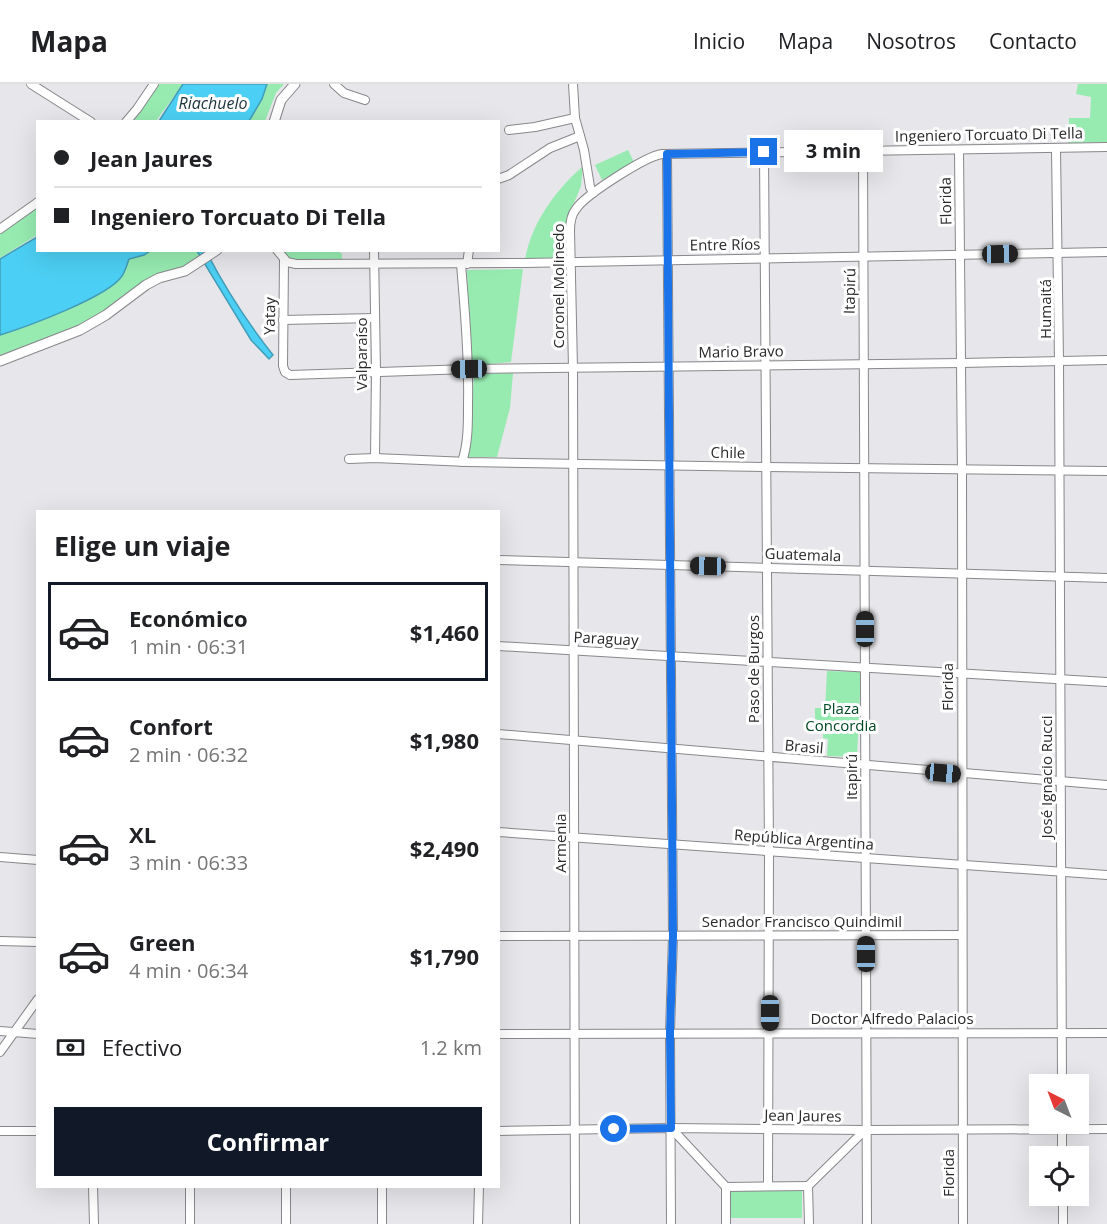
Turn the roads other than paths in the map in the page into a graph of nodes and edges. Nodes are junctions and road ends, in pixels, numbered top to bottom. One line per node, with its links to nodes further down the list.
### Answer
1 (31, 84): 8 (street)
2 (154, 84): 9 (street)
3 (295, 84): 10 (street)
4 (334, 84): 6 (street)
5 (573, 84): 7 (street)
6 (365, 100)
7 (575, 118): 11 (street); 12 (street)
8 (88, 120)
9 (128, 120)
10 (275, 120)
11 (509, 130)
12 (580, 136): 19 (street); 20 (street)
13 (1107, 147): 14 (street, Ingeniero Torcuato Di Tella)
14 (1056, 149): 16 (street, Ingeniero Torcuato Di Tella); 28 (street, Humaitá)
15 (863, 150): 16 (street, Ingeniero Torcuato Di Tella); 17 (street, Ingeniero Torcuato Di Tella); 30 (street, Itapirú)
16 (959, 150): 29 (street, Florida)
17 (764, 152): 18 (street, Ingeniero Torcuato Di Tella); 31 (street, Paso de Burgos)
18 (667, 154): 20 (street, Ingeniero Torcuato Di Tella); 33 (street)
19 (500, 178)
20 (593, 193): 34 (street, Coronel Molinedo)
21 (36, 203): 22 (street)
22 (0, 229)
23 (214, 252): 41 (street)
24 (279, 252): 32 (street)
25 (374, 252): 35 (street, Valparaíso)
26 (467, 252): 36 (street)
27 (1107, 252): 28 (street, Entre Ríos)
28 (1059, 253): 29 (street, Entre Ríos); 39 (street, Humaitá)
29 (960, 255): 30 (street, Entre Ríos); 43 (street, Florida)
30 (864, 256): 31 (street, Entre Ríos); 42 (street, Itapirú)
31 (766, 258): 33 (street, Entre Ríos); 44 (street, Paso de Burgos)
32 (284, 259): 35 (street, Entre Ríos); 38 (street, Yatay)
33 (668, 259): 34 (street, Entre Ríos); 45 (street)
34 (572, 262): 36 (street, Entre Ríos); 46 (street, Coronel Molinedo)
35 (374, 264): 36 (street, Entre Ríos); 37 (street, Valparaíso)
36 (464, 264): 47 (street)
37 (375, 318): 38 (street); 48 (street, Valparaíso)
38 (283, 320): 49 (street, Yatay)
39 (1059, 360): 40 (street, Mario Bravo); 43 (street, Mario Bravo); 58 (street, Humaitá)
40 (1107, 360)
41 (0, 361)
42 (863, 363): 43 (street, Mario Bravo); 44 (street, Mario Bravo); 56 (street, Itapirú)
43 (962, 363): 57 (street, Florida)
44 (766, 364): 45 (street, Mario Bravo); 55 (street, Paso de Burgos)
45 (669, 366): 46 (street, Mario Bravo); 54 (street)
46 (573, 368): 47 (street, Mario Bravo); 53 (street, Coronel Molinedo)
47 (469, 369): 48 (street, Mario Bravo); 52 (street)
48 (376, 371): 49 (street, Mario Bravo); 50 (street, Valparaíso)
49 (285, 372)
50 (375, 458): 51 (street, Chile); 52 (street, Chile)
51 (349, 459)
52 (462, 462): 53 (street, Chile)
53 (572, 463): 54 (street, Chile); 61 (street, Armenia)
54 (669, 465): 55 (street, Chile); 62 (street)
55 (766, 467): 56 (street, Chile); 63 (street, Paso de Burgos)
56 (865, 468): 57 (street, Chile); 64 (street, Itapirú)
57 (962, 470): 58 (street, Chile); 65 (street, Florida)
58 (1060, 470): 59 (street, Chile); 66 (street, José Ignacio Rucci)
59 (1107, 471)
60 (500, 560): 61 (street, Guatemala)
61 (573, 561): 62 (street, Guatemala); 69 (street, Armenia)
62 (669, 565): 63 (street, Guatemala); 70 (street)
63 (767, 568): 64 (street, Guatemala); 71 (street, Paso de Burgos)
64 (865, 571): 65 (street, Guatemala); 72 (street, Itapirú)
65 (962, 574): 66 (street, Guatemala); 73 (street, Florida)
66 (1060, 576): 67 (street, Guatemala); 74 (street, José Ignacio Rucci)
67 (1107, 578)
68 (500, 646): 69 (street, Paraguay)
69 (574, 651): 70 (street, Paraguay); 77 (street, Armenia)
70 (669, 656): 71 (street, Paraguay); 78 (street)
71 (768, 661): 72 (street, Paraguay); 79 (street, Paso de Burgos)
72 (865, 668): 73 (street, Paraguay); 80 (street, Itapirú)
73 (962, 675): 74 (street, Paraguay); 81 (street, Florida)
74 (1060, 680): 75 (street, Paraguay); 82 (street, José Ignacio Rucci)
75 (1107, 682)
76 (500, 734): 77 (street, Brasil)
77 (574, 741): 78 (street, Brasil); 85 (street, Armenia)
78 (670, 748): 79 (street, Brasil); 86 (street)
79 (768, 758): 80 (street, Brasil); 87 (street, Paso de Burgos)
80 (865, 766): 81 (street, Brasil); 89 (street, Itapirú)
81 (962, 774): 82 (street, Brasil); 91 (street, Florida)
82 (1061, 782): 83 (street, Brasil); 92 (street, José Ignacio Rucci)
83 (1107, 786)
84 (500, 832): 85 (street, República Argentina)
85 (574, 838): 86 (street, República Argentina); 98 (street, Armenia)
86 (672, 845): 87 (street, República Argentina); 99 (street)
87 (770, 851): 89 (street, República Argentina); 94 (street, Paso de Burgos)
88 (0, 857): 90 (street)
89 (866, 858): 91 (street, República Argentina); 95 (street, Itapirú)
90 (36, 860)
91 (962, 867): 92 (street, República Argentina); 96 (street, Florida)
92 (1061, 873): 93 (street, República Argentina); 109 (street, José Ignacio Rucci)
93 (1107, 876)
94 (769, 935): 95 (street, Senador Francisco Quindimil); 99 (street, Senador Francisco Quindimil); 107 (street, Paso de Burgos)
95 (866, 935): 96 (street, Senador Francisco Quindimil); 108 (street, Itapirú)
96 (962, 935): 105 (street, Florida)
97 (500, 936): 98 (street, Senador Francisco Quindimil)
98 (574, 936): 99 (street, Senador Francisco Quindimil); 113 (street, Armenia)
99 (673, 936): 104 (street)
100 (0, 940): 101 (street)
101 (36, 942)
102 (36, 1002): 106 (street)
103 (0, 1031): 106 (street)
104 (670, 1032): 107 (street, Doctor Alfredo Palacios); 113 (street, Doctor Alfredo Palacios); 117 (street)
105 (962, 1032): 108 (street, Doctor Alfredo Palacios); 109 (street, Doctor Alfredo Palacios); 120 (street, Florida)
106 (14, 1033): 111 (street); 114 (street)
107 (770, 1033): 108 (street, Doctor Alfredo Palacios); 119 (street, Paso de Burgos)
108 (866, 1033): 123 (street, Itapirú)
109 (1061, 1033): 110 (street, Doctor Alfredo Palacios); 115 (street, José Ignacio Rucci)
110 (1107, 1033)
111 (36, 1034)
112 (500, 1034): 113 (street, Doctor Alfredo Palacios)
113 (574, 1034): 122 (street, Armenia)
114 (0, 1052)
115 (1062, 1074)
116 (1029, 1127): 120 (street, Jean Jaures)
117 (671, 1128): 119 (street, Jean Jaures); 122 (street, Jean Jaures); 129 (street); 142 (street)
118 (1089, 1128): 121 (street, Jean Jaures)
119 (769, 1129): 123 (street, Jean Jaures); 127 (street, Paso de Burgos)
120 (963, 1129): 123 (street, Jean Jaures); 146 (street, Florida)
121 (1107, 1129)
122 (575, 1130): 126 (street, Jean Jaures); 141 (street, Armenia)
123 (865, 1130): 128 (street); 145 (street, Itapirú)
124 (0, 1131): 125 (street)
125 (36, 1131)
126 (500, 1131)
127 (768, 1186): 128 (street); 129 (street)
128 (808, 1186): 144 (street)
129 (726, 1187): 143 (street)
130 (93, 1188): 136 (street)
131 (190, 1188): 137 (street)
132 (286, 1188): 138 (street)
133 (382, 1188): 139 (street)
134 (479, 1188): 140 (street)
135 (1063, 1206): 147 (street)
136 (94, 1224)
137 (190, 1224)
138 (286, 1224)
139 (382, 1224)
140 (478, 1224)
141 (575, 1224)
142 (671, 1224)
143 (726, 1224)
144 (809, 1224)
145 (867, 1224)
146 (963, 1224)
147 (1063, 1224)

